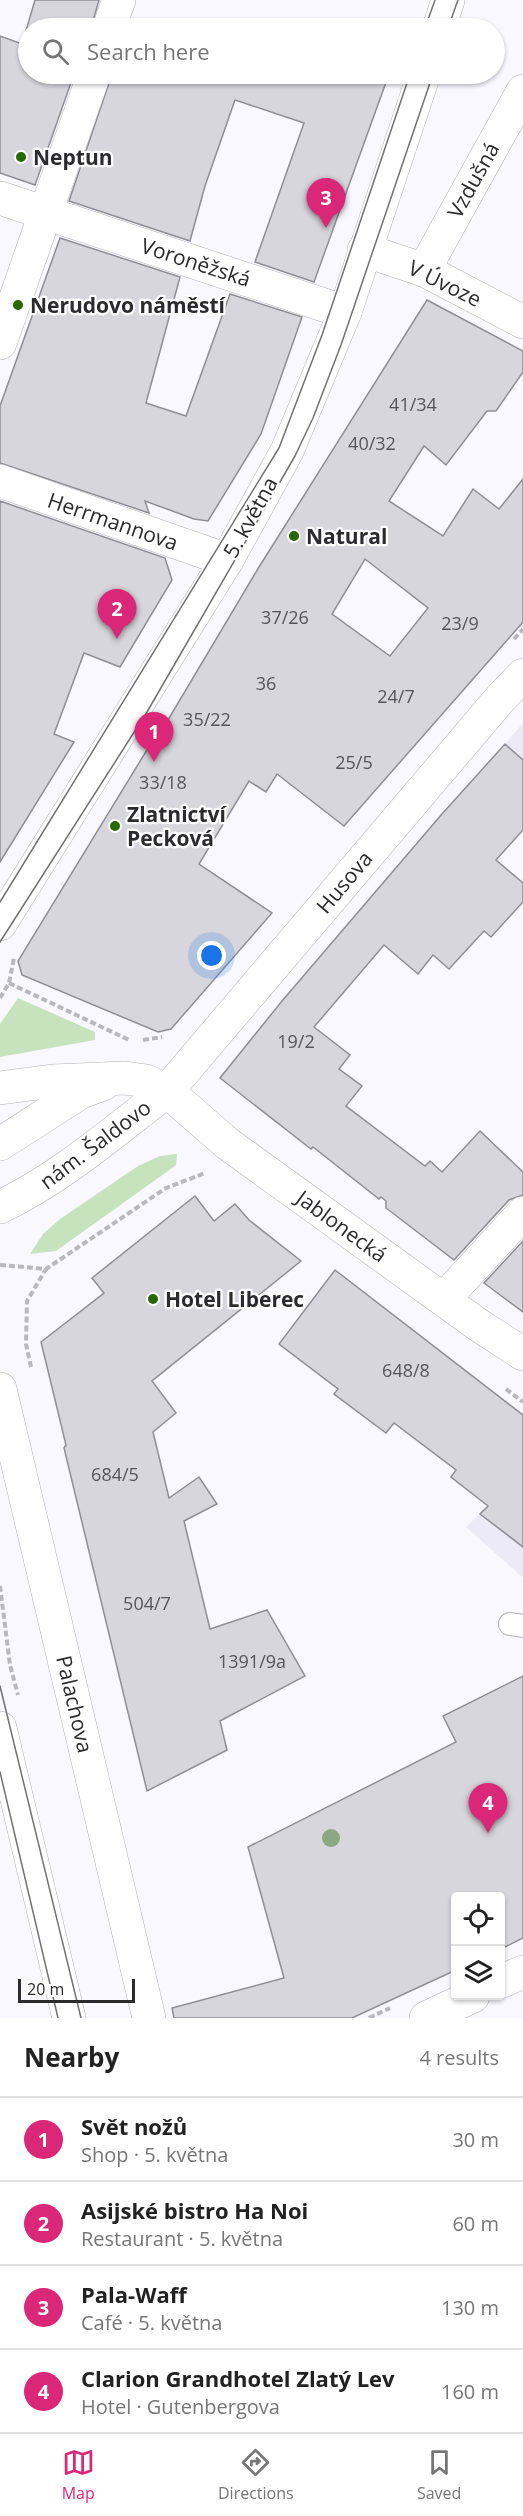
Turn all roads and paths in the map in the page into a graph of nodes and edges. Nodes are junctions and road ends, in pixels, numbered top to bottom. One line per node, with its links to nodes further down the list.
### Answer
1 (118, 0): 3 (street)
2 (448, 0): 4 (street)
3 (112, 18)
4 (442, 18)
5 (91, 84): 9 (street)
6 (421, 84): 10 (street, 5. května)
7 (523, 91): 11 (street, Vzdušná)
8 (0, 198): 9 (street, Voroněžská)
9 (46, 213): 12 (street, Voroněžská); 14 (street)
10 (364, 250): 11 (street, V Úvoze); 12 (street, 5. května)
11 (424, 270): 13 (street, V Úvoze)
12 (345, 312): 16 (street, 5. května)
13 (523, 322)
14 (0, 343)
15 (0, 481): 16 (street, Herrmannova)
16 (227, 560): 18 (street, 5. května)
17 (523, 675): 20 (street, Husova)
18 (0, 924)
19 (0, 998): 20 (path)
20 (197, 1055): 23 (street, Husova)
21 (125, 1078): 22 (street, nám. Šaldovo); 23 (street, nám. Šaldovo); 24 (street)
22 (0, 1088)
23 (167, 1091): 25 (street, Jablonecká); 26 (street, nám. Šaldovo)
24 (0, 1144)
25 (228, 1144): 28 (path); 29 (street, Jablonecká)
26 (0, 1208)
27 (523, 1213): 29 (street)
28 (0, 1265)
29 (444, 1299): 30 (street, Jablonecká)
30 (523, 1354)
31 (0, 1389): 37 (street, Palachova)
32 (0, 1728): 36 (street)
33 (523, 1972): 34 (street)
34 (505, 1980)
35 (463, 2000): 38 (street)
36 (69, 2018)
37 (149, 2018)
38 (426, 2018)

